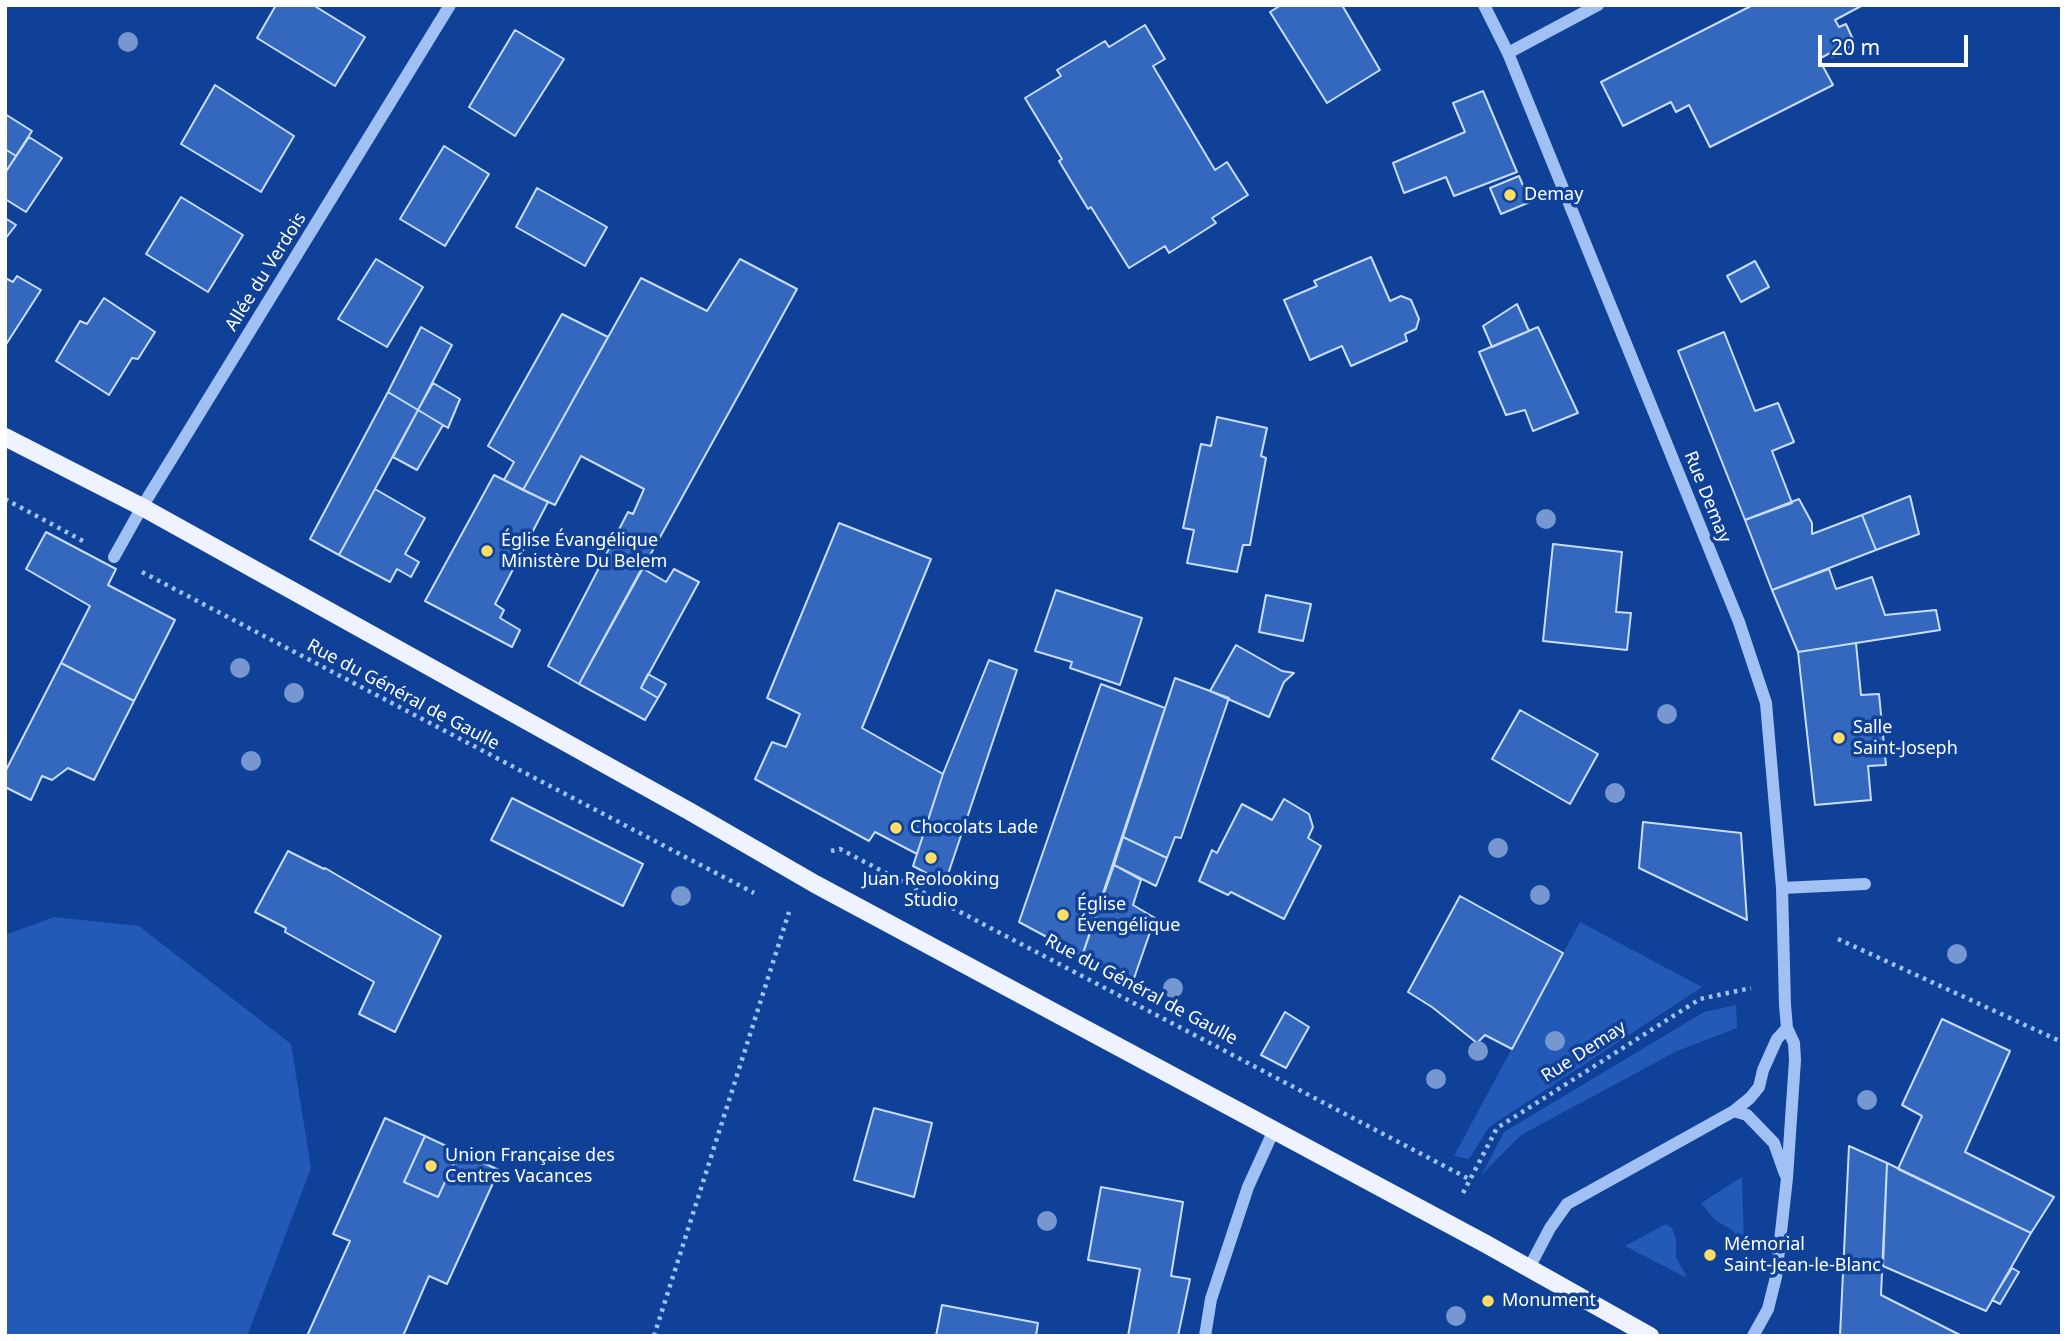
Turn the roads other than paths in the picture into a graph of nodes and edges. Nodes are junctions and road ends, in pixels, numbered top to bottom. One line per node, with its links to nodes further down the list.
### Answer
1 (450, 5): 6 (street, Allée du Verdois)
2 (1484, 5): 4 (street, Rue Demay)
3 (1598, 5): 4 (street)
4 (1508, 53): 9 (street, Rue Demay)
5 (5, 437): 6 (main road)
6 (142, 507): 7 (street, Allée du Verdois); 12 (main road)
7 (114, 558)
8 (1865, 884): 9 (street)
9 (1782, 888): 10 (street, Rue Demay)
10 (1787, 1028): 11 (street); 13 (street, Rue Demay)
11 (1734, 1111): 13 (street, Rue Demay); 14 (street)
12 (1274, 1130): 14 (main road); 15 (street)
13 (1787, 1178): 17 (street, Rue Demay)
14 (1529, 1268): 16 (main road)
15 (1205, 1336)
16 (1650, 1336)
17 (1753, 1336)

